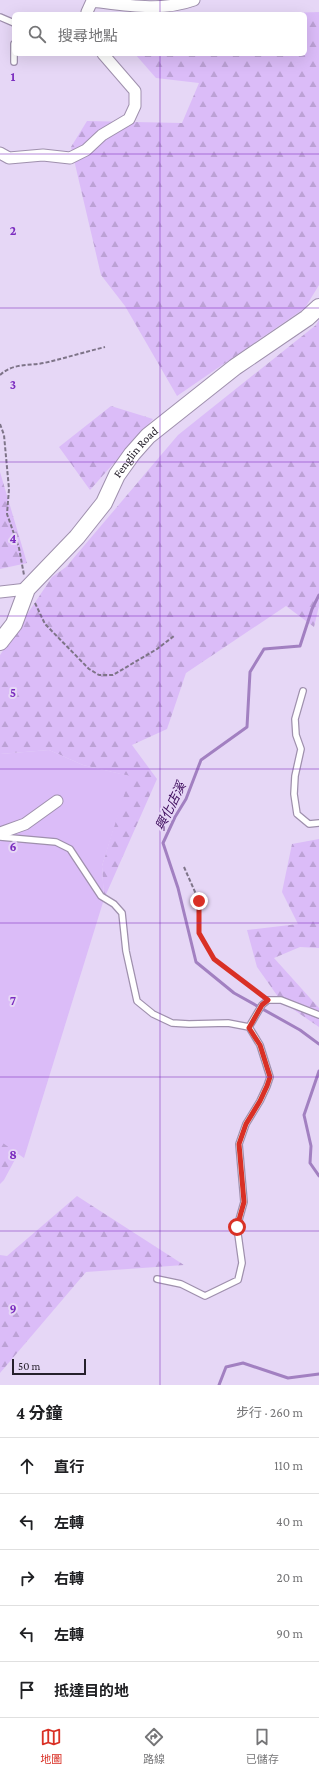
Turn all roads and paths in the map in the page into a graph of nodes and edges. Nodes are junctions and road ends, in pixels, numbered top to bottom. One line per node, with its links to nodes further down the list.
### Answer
1 (92, 0): 2 (street); 3 (street)
2 (194, 0)
3 (86, 12)
4 (0, 17): 5 (lane)
5 (12, 22)
6 (14, 56): 8 (lane)
7 (106, 56): 9 (street)
8 (14, 62)
9 (0, 153)
10 (319, 307): 14 (street, Fenglin Road)
11 (105, 347): 12 (path)
12 (0, 375)
13 (0, 424): 14 (path)
14 (27, 589): 15 (street); 16 (path); 17 (street, Fenglin Road)
15 (0, 592)
16 (174, 636)
17 (0, 642)
18 (303, 691): 20 (lane)
19 (57, 801): 21 (street)
20 (319, 824)
21 (0, 833)
22 (0, 836): 26 (lane)
23 (184, 867): 24 (path)
24 (268, 1000): 25 (lane); 26 (lane)
25 (319, 1015)
26 (249, 1028): 27 (lane)
27 (157, 1279)

